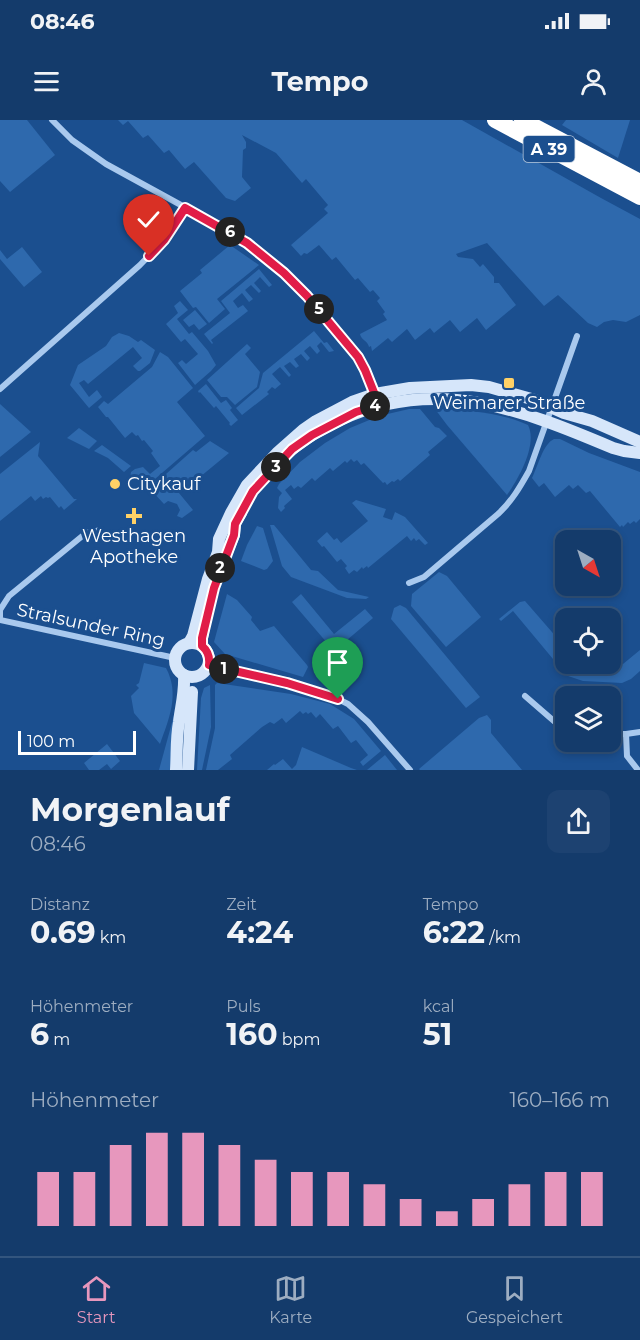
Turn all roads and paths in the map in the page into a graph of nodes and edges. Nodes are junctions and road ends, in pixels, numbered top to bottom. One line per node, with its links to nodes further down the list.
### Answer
1 (52, 120): 6 (street)
2 (495, 120): 4 (highway, A 39)
3 (522, 120): 4 (highway, A 39)
4 (604, 171): 5 (highway, A 39)
5 (634, 186)
6 (185, 208): 8 (street); 9 (street)
7 (577, 336): 10 (street)
8 (0, 389)
9 (377, 400): 10 (street); 11 (street); 17 (street)
10 (551, 407): 11 (street); 12 (street)
11 (546, 421): 13 (street); 15 (street)
12 (640, 442)
13 (640, 453)
14 (101, 531): 16 (street, Stralsunder Ring)
15 (409, 583)
16 (0, 619): 18 (street, Stralsunder Ring)
17 (196, 645): 18 (street); 19 (street)
18 (175, 658): 20 (street)
19 (209, 665): 21 (street); 29 (street)
20 (184, 675): 21 (street); 27 (street)
21 (197, 677): 28 (street)
22 (525, 696): 23 (street)
23 (555, 722)
24 (640, 732): 26 (street)
25 (621, 734): 26 (street)
26 (626, 734): 30 (street)
27 (176, 770)
28 (188, 770)
29 (410, 770)
30 (638, 770)

